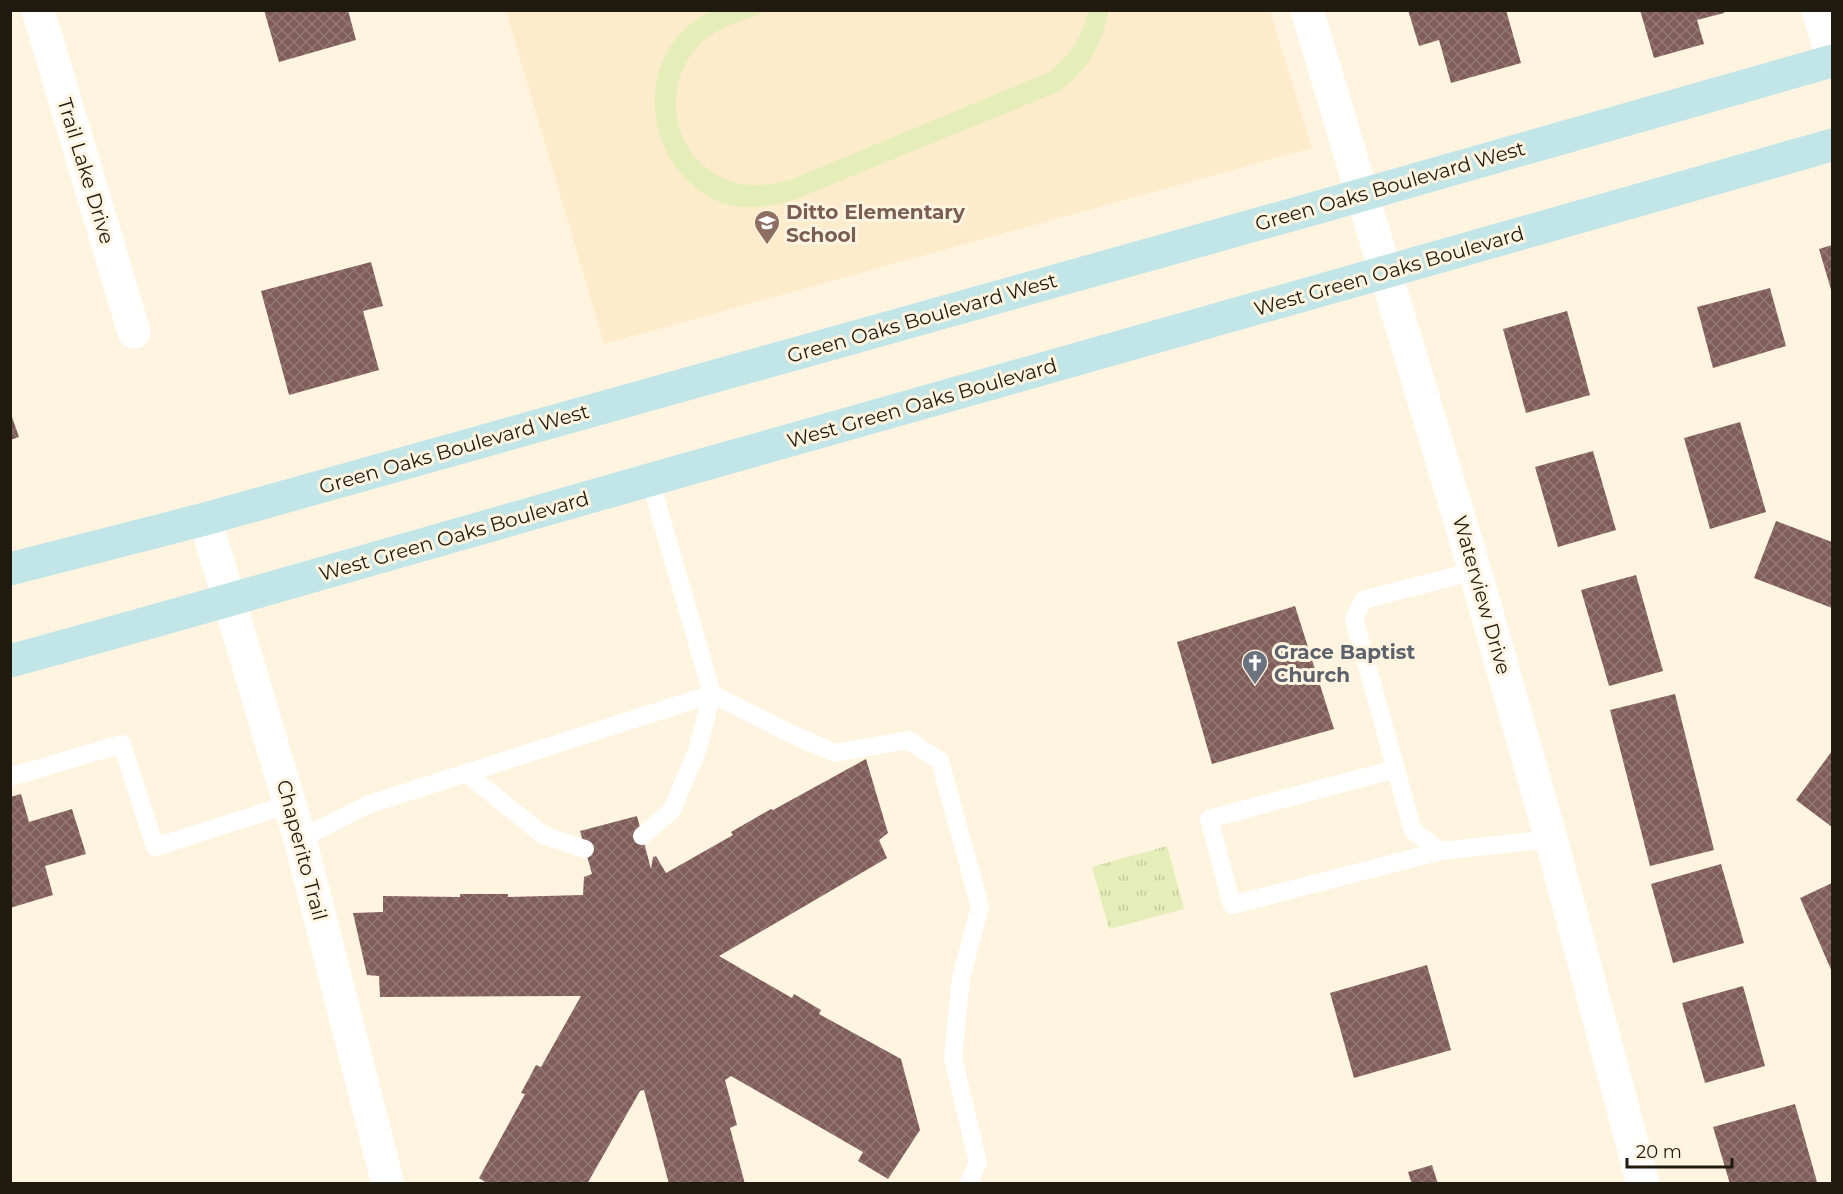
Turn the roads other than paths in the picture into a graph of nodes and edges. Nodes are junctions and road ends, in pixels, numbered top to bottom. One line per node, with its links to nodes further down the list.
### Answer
1 (38, 10): 9 (street, Trail Lake Drive)
2 (1307, 10): 7 (street, Waterview Drive)
3 (1818, 10): 4 (street)
4 (1833, 56)
5 (1833, 61): 7 (main road, Green Oaks Boulevard West)
6 (1833, 145): 8 (main road, West Green Oaks Boulevard)
7 (1363, 195): 8 (street, Waterview Drive); 11 (main road, Green Oaks Boulevard West)
8 (1386, 273): 10 (main road, West Green Oaks Boulevard); 13 (street, Waterview Drive)
9 (134, 332)
10 (650, 480): 14 (main road, West Green Oaks Boulevard); 16 (lane)
11 (206, 519): 12 (main road, Green Oaks Boulevard West); 14 (street, Chaperito Trail)
12 (10, 569)
13 (1475, 571): 17 (lane); 23 (street, Waterview Drive)
14 (230, 601): 15 (main road, West Green Oaks Boulevard); 20 (street, Chaperito Trail)
15 (10, 661)
16 (712, 694): 18 (lane); 21 (lane); 27 (lane)
17 (1395, 769): 25 (lane); 25 (lane)
18 (466, 773): 22 (lane); 24 (lane)
19 (10, 777): 20 (lane)
20 (290, 804): 22 (street, Chaperito Trail)
21 (642, 836)
22 (300, 839): 26 (street, Chaperito Trail)
23 (1551, 839): 25 (lane); 28 (street, Waterview Drive)
24 (585, 849)
25 (1441, 851)
26 (388, 1184)
27 (968, 1184)
28 (1643, 1184)

